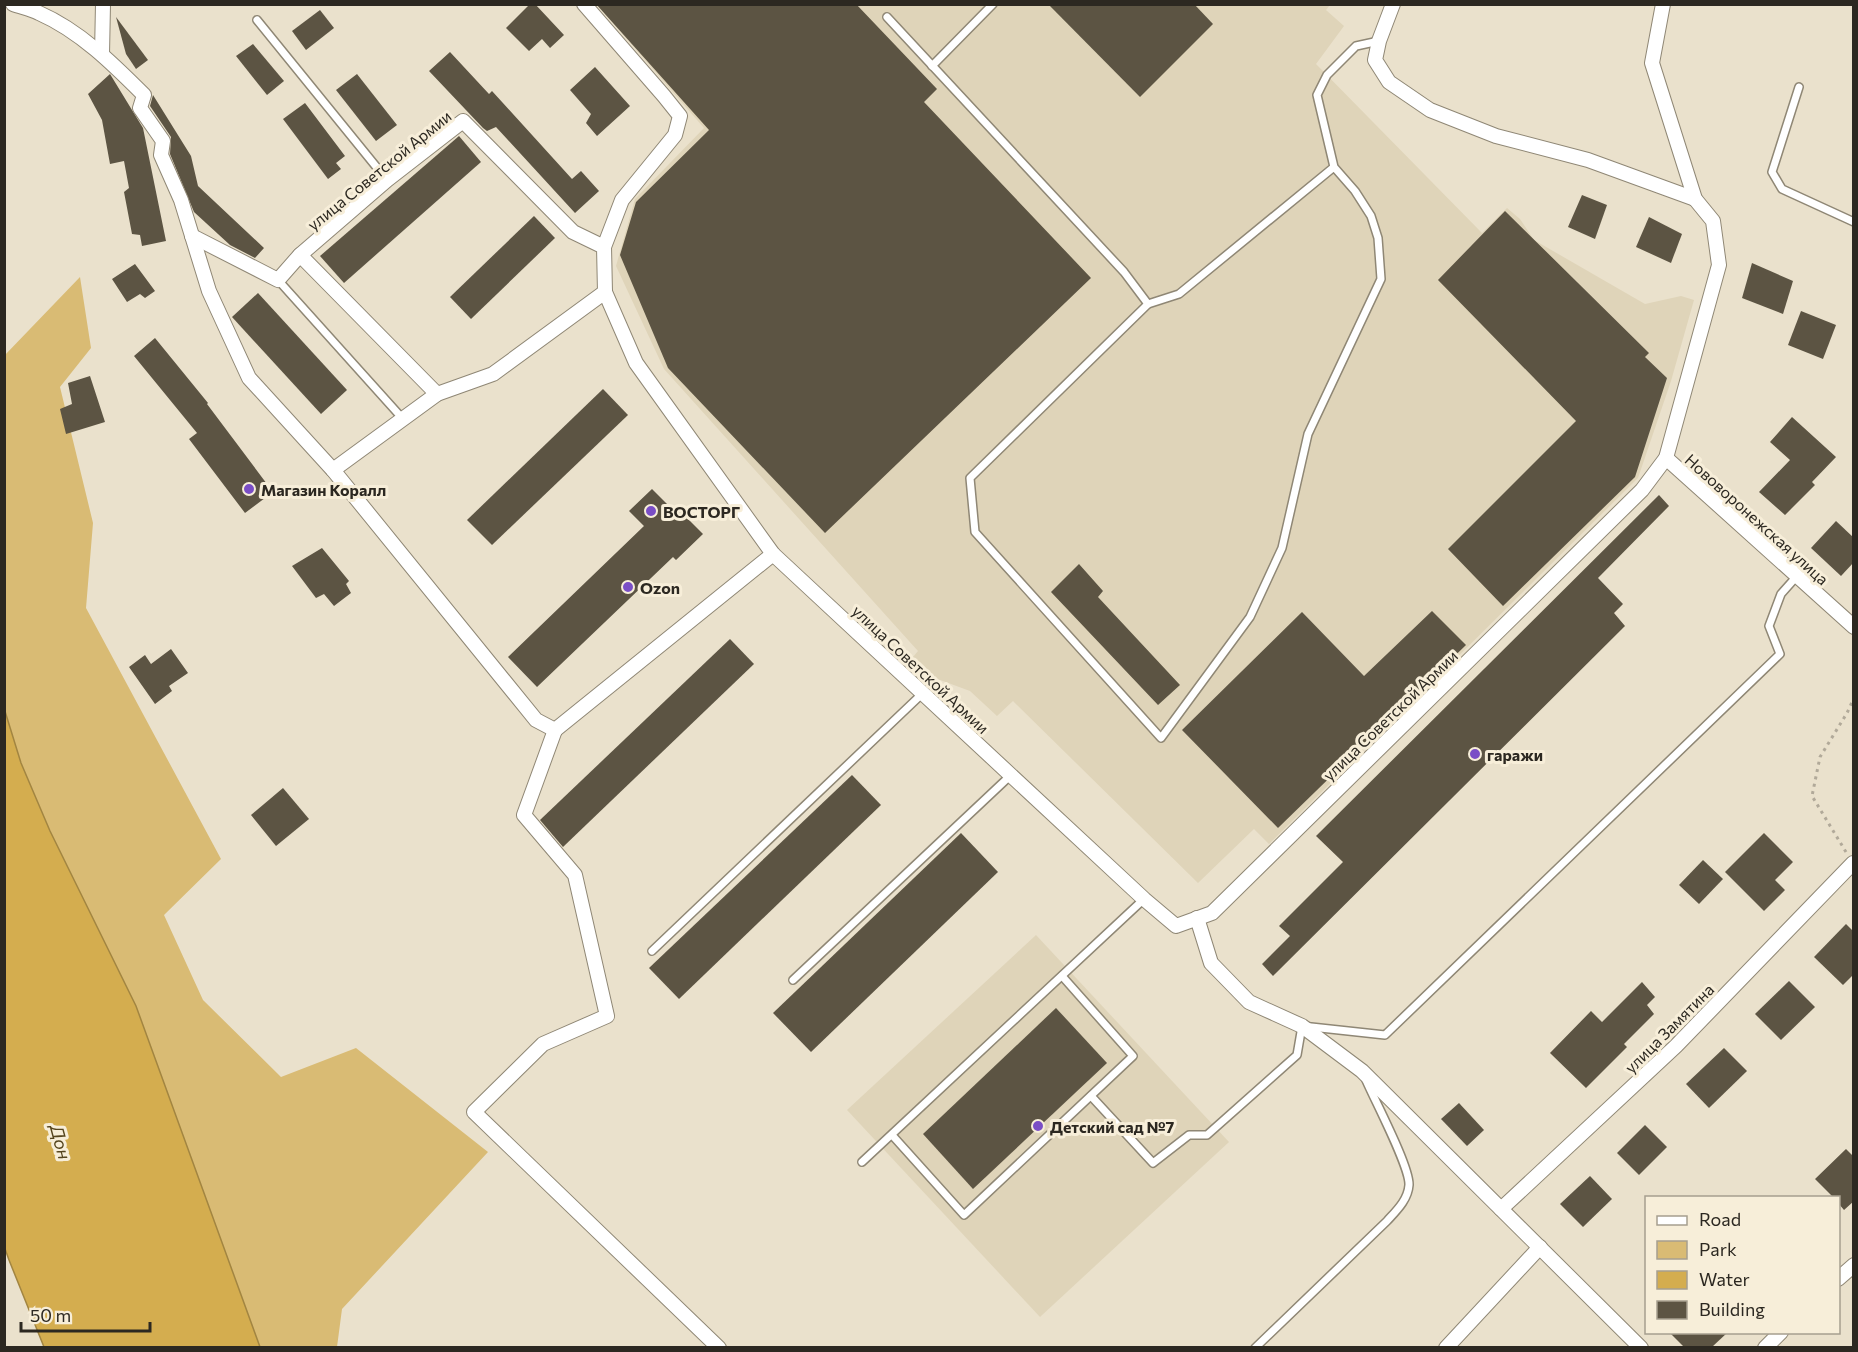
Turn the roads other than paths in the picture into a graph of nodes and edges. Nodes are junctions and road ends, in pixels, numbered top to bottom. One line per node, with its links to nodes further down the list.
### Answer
1 (13, 4): 10 (street)
2 (103, 4): 10 (street)
3 (584, 4): 18 (street)
4 (993, 4): 11 (lane)
5 (1393, 4): 9 (street)
6 (1663, 4): 15 (street, улица Советской Армии)
7 (887, 17): 11 (lane)
8 (257, 20): 14 (lane)
9 (1379, 41): 13 (lane); 15 (street)
10 (102, 54): 17 (street)
11 (932, 66): 22 (lane)
12 (1799, 87): 16 (lane)
13 (1334, 167): 22 (lane); 22 (lane)
14 (387, 180): 18 (street, улица Советской Армии); 19 (street, улица Советской Армии)
15 (1695, 199): 25 (street, улица Советской Армии)
16 (1854, 222)
17 (192, 236): 20 (street); 26 (street)
18 (604, 247): 21 (street, улица Советской Армии)
19 (300, 255): 20 (street, улица Советской Армии); 23 (street)
20 (278, 280): 24 (lane)
21 (605, 292): 23 (street); 27 (street, улица Советской Армии)
22 (1148, 304)
23 (436, 394): 24 (street)
24 (403, 419): 26 (street)
25 (1666, 458): 28 (street, Нововоронежская улица); 35 (street, улица Советской Армии)
26 (333, 470): 31 (street)
27 (773, 554): 30 (street, улица Советской Армии); 31 (street)
28 (1797, 576): 29 (street, Нововоронежская улица); 39 (lane)
29 (1854, 627)
30 (923, 693): 32 (street, улица Советской Армии); 36 (lane)
31 (555, 730): 49 (street)
32 (1011, 775): 34 (street, улица Советской Армии); 38 (lane)
33 (1853, 863): 44 (street, улица Замятина)
34 (1144, 899): 35 (street, улица Советской Армии); 37 (lane)
35 (1197, 918): 39 (street)
36 (652, 951)
37 (1062, 976): 41 (lane); 42 (lane)
38 (793, 980)
39 (1302, 1026): 40 (street); 41 (lane)
40 (1362, 1071): 44 (street); 50 (lane)
41 (1091, 1096): 42 (lane)
42 (892, 1135): 43 (lane)
43 (862, 1162)
44 (1501, 1209): 45 (street)
45 (1540, 1248): 51 (street); 52 (street)
46 (1854, 1265): 47 (street)
47 (1840, 1278)
48 (1779, 1334): 53 (street)
49 (719, 1347)
50 (1255, 1347)
51 (1446, 1347)
52 (1641, 1347)
53 (1765, 1347)

